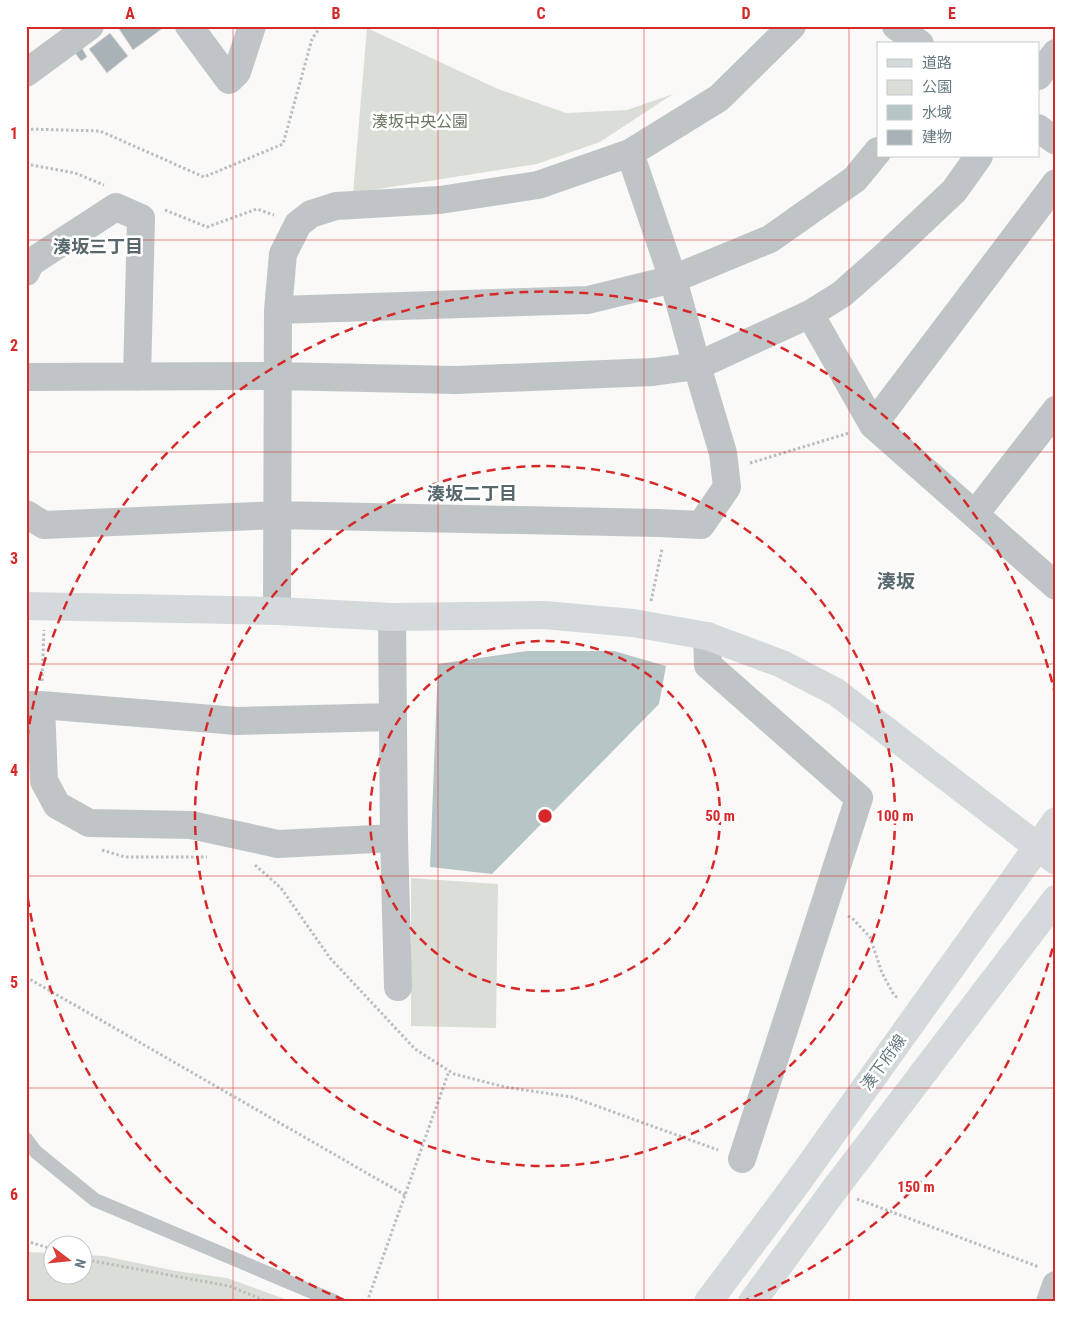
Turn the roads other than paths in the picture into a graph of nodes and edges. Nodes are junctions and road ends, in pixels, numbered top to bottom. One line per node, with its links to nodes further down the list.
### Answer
1 (90, 26): 8 (street)
2 (189, 26): 3 (street)
3 (252, 26)
4 (792, 26): 13 (street)
5 (896, 26): 6 (street)
6 (917, 42)
7 (1056, 54): 9 (street)
8 (26, 73)
9 (1040, 74)
10 (1040, 129): 11 (street)
11 (1056, 141)
12 (877, 152): 17 (street)
13 (630, 154): 17 (street); 18 (street)
14 (978, 158): 19 (street)
15 (1056, 183): 25 (street)
16 (26, 272): 23 (street)
17 (673, 279): 18 (street); 20 (street)
18 (278, 310): 21 (street)
19 (810, 314): 20 (street); 25 (street)
20 (697, 366): 21 (street); 28 (street)
21 (278, 376): 23 (street); 28 (street)
22 (26, 377): 23 (street)
23 (137, 377)
24 (1056, 410): 27 (street)
25 (873, 425): 27 (street)
26 (26, 514): 28 (street)
27 (975, 514): 29 (street)
28 (277, 515): 31 (street)
29 (1056, 586)
30 (35, 606): 31 (main road)
31 (277, 610): 32 (main road)
32 (392, 617): 33 (main road); 35 (street)
33 (707, 636): 38 (main road); 42 (street)
34 (34, 705): 35 (street); 37 (street)
35 (393, 717): 37 (street)
36 (1056, 821): 38 (main road, 湊下府線)
37 (394, 838): 40 (street)
38 (1047, 854): 45 (main road, 湊下府線)
39 (1056, 899): 46 (main road)
40 (398, 987)
41 (26, 1139): 44 (lane)
42 (742, 1158)
43 (1051, 1278): 47 (street)
44 (336, 1302)
45 (708, 1302)
46 (752, 1302)
47 (1050, 1302)

